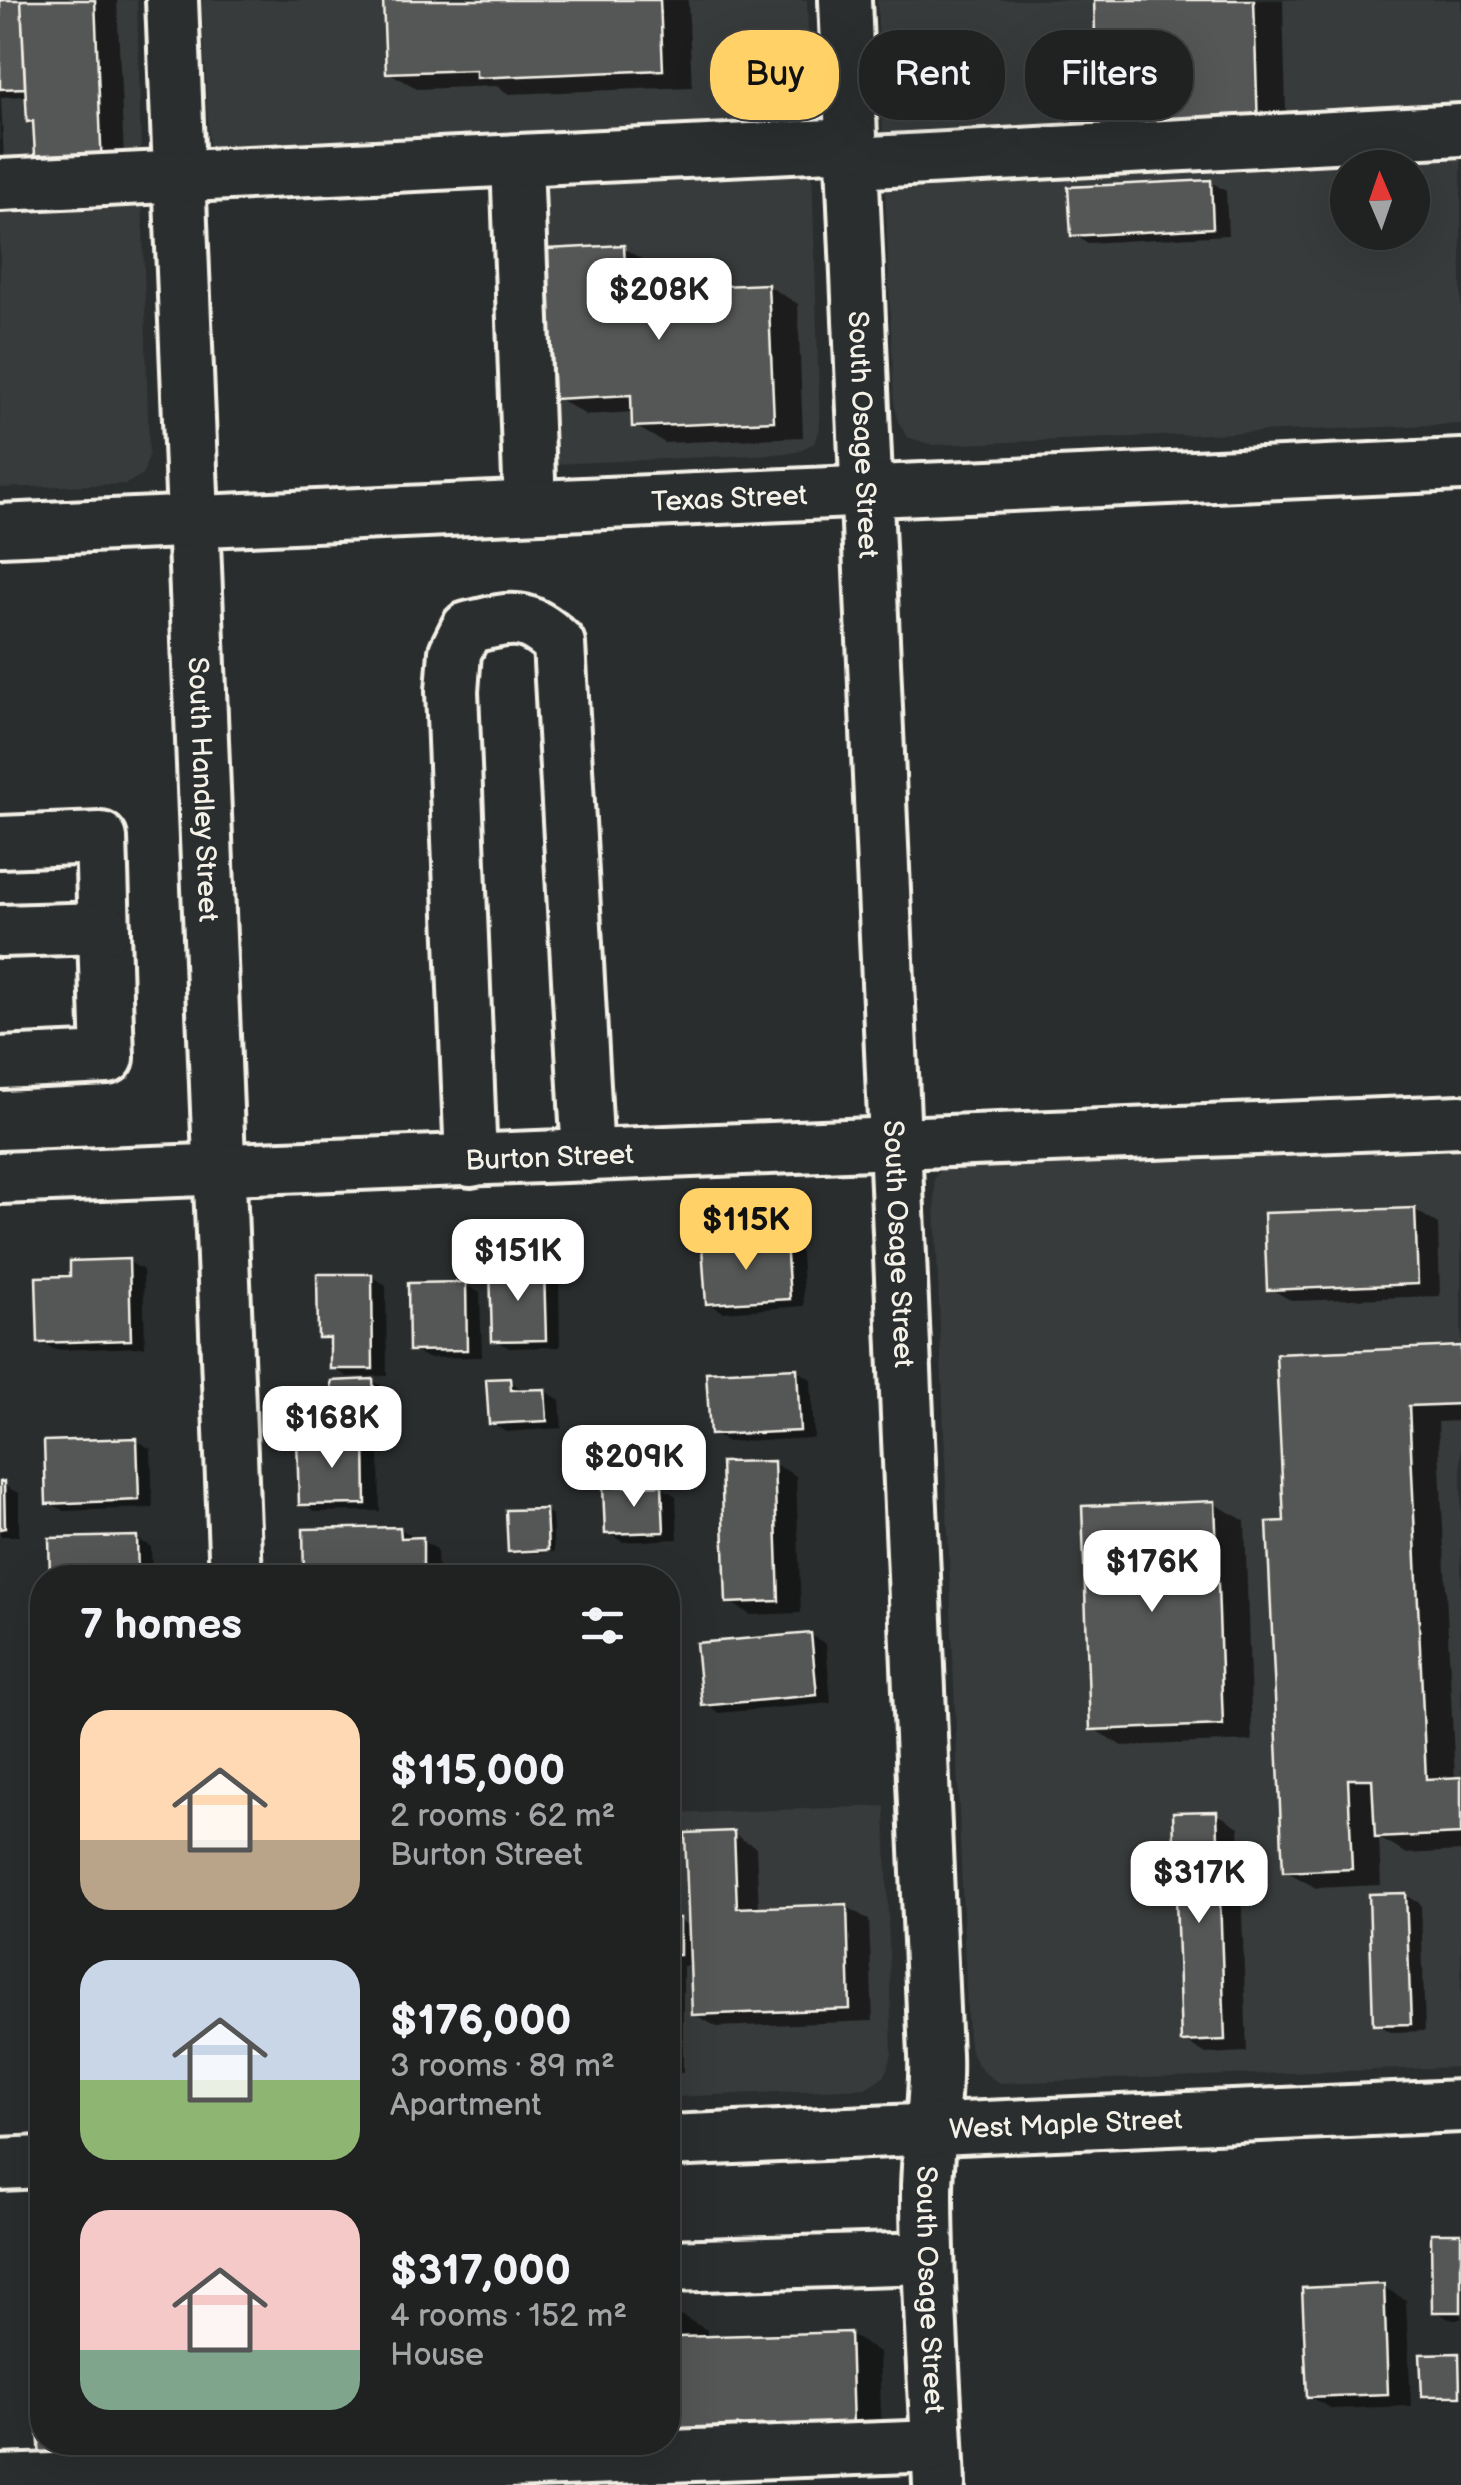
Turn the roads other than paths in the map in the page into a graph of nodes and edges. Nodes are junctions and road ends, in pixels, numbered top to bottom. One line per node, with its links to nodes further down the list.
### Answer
1 (172, 0): 6 (street, South Handley Street)
2 (845, 0): 4 (street, South Osage Street)
3 (1461, 130): 4 (street)
4 (852, 153): 5 (street); 9 (street, South Osage Street)
5 (517, 161): 6 (street); 10 (street)
6 (181, 178): 7 (street); 11 (street, South Handley Street)
7 (0, 186)
8 (1461, 464): 9 (street, Texas Street)
9 (868, 491): 10 (street, Texas Street); 18 (street, South Osage Street)
10 (530, 506): 11 (street, Texas Street)
11 (195, 521): 12 (street, Texas Street); 21 (street, South Handley Street)
12 (0, 530)
13 (0, 842): 14 (street)
14 (104, 928): 15 (street); 16 (street)
15 (0, 932)
16 (0, 1063)
17 (1461, 1122): 18 (street, Burton Street)
18 (897, 1144): 19 (street, Burton Street); 25 (street, South Osage Street)
19 (588, 1156): 20 (street, Burton Street); 20 (street)
20 (471, 1161): 21 (street, Burton Street)
21 (221, 1171): 22 (street, Burton Street); 23 (street, South Handley Street)
22 (0, 1178)
23 (236, 1565)
24 (1461, 2106): 25 (street, West Maple Street)
25 (932, 2131): 26 (street, West Maple Street); 29 (street, South Osage Street)
26 (680, 2140)
27 (30, 2163): 28 (street)
28 (0, 2164)
29 (928, 2258): 30 (street); 31 (street, South Osage Street)
30 (680, 2266)
31 (938, 2465): 32 (street)
32 (0, 2481)

